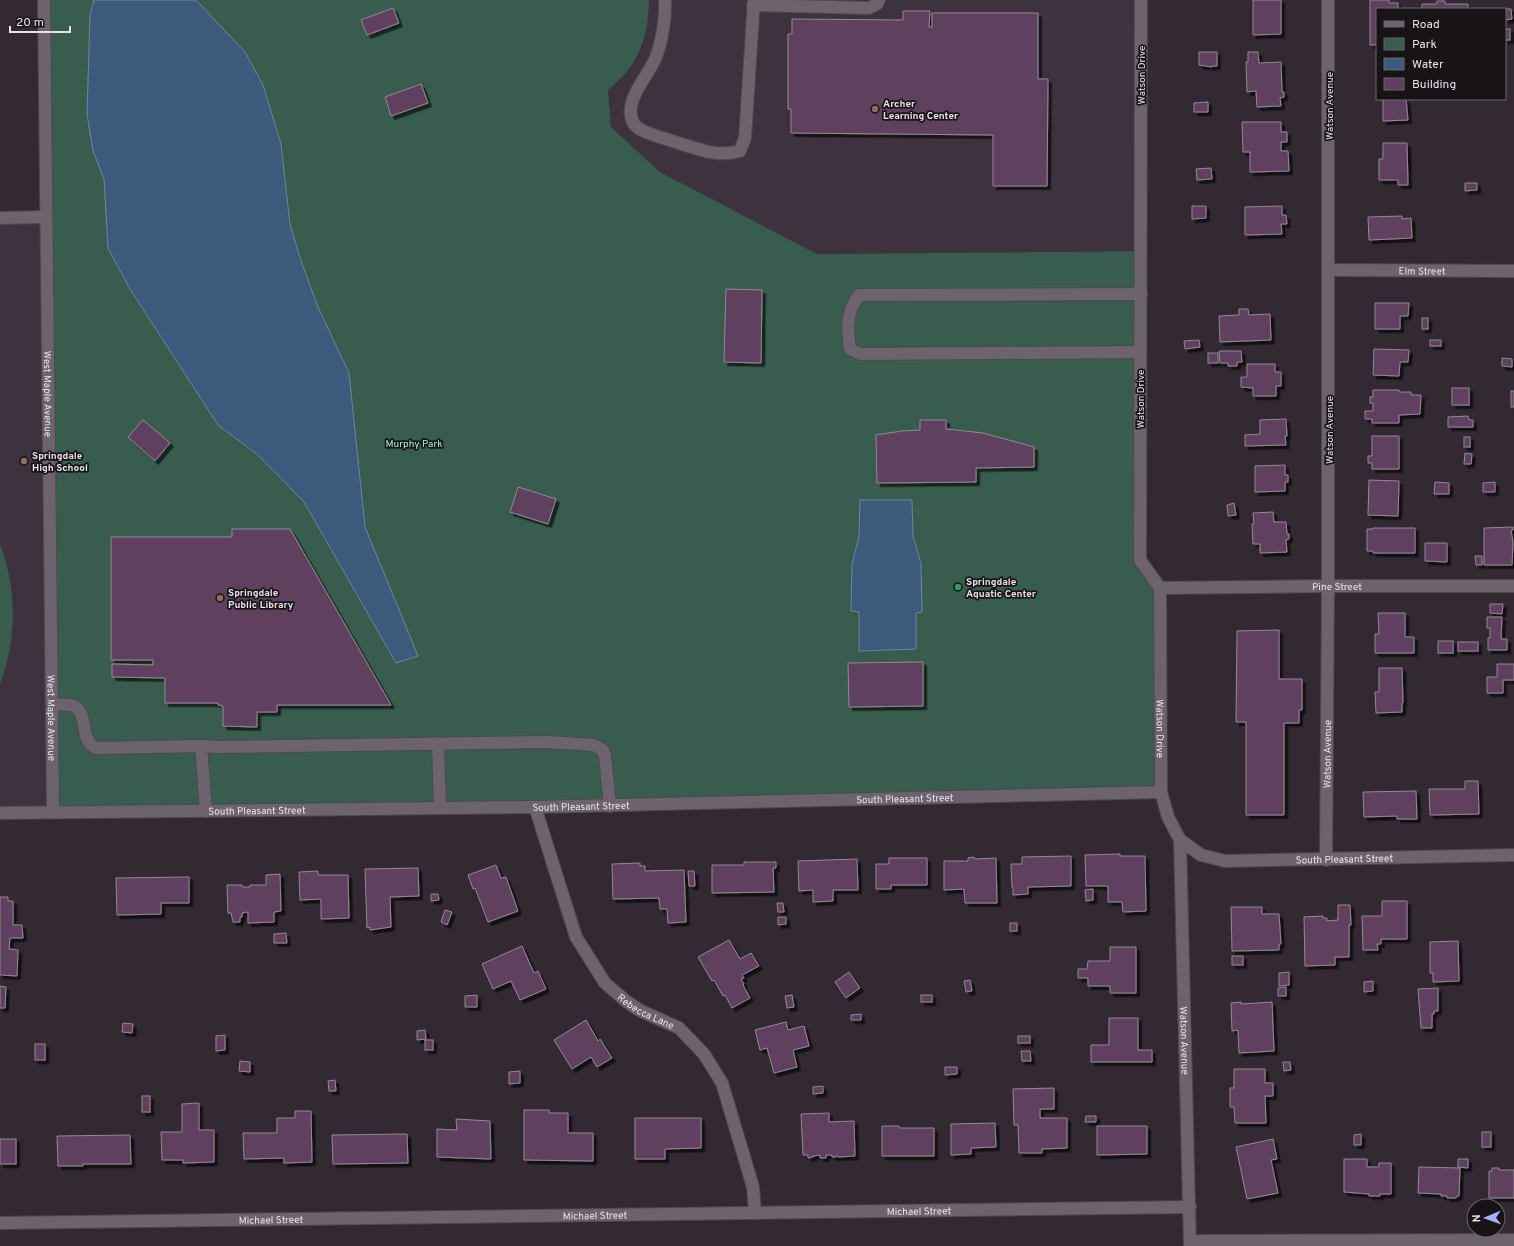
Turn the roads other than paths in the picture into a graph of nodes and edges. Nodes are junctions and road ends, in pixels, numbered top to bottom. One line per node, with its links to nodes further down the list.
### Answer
1 (44, 0): 7 (street, West Maple Avenue)
2 (665, 0): 6 (street)
3 (879, 0): 6 (street)
4 (1141, 0): 11 (street, Watson Drive)
5 (1328, 0): 9 (street, Watson Avenue)
6 (754, 3)
7 (45, 217): 8 (street); 16 (street, West Maple Avenue)
8 (0, 218)
9 (1329, 270): 10 (street, Elm Street); 13 (street, Watson Avenue)
10 (1514, 271)
11 (1141, 294): 12 (street, Watson Drive); 12 (street)
12 (1140, 352): 15 (street, Watson Drive)
13 (1328, 586): 14 (street, Pine Street); 15 (street, Pine Street); 28 (street, Watson Avenue)
14 (1514, 586)
15 (1160, 588): 19 (street, Watson Drive)
16 (52, 704): 18 (street); 24 (street, West Maple Avenue)
17 (438, 744): 18 (street); 20 (street); 21 (street)
18 (201, 746): 23 (street)
19 (1161, 792): 20 (street, South Pleasant Street); 26 (street, Watson Avenue)
20 (610, 806): 22 (street, South Pleasant Street)
21 (440, 808): 22 (street, South Pleasant Street); 23 (street, South Pleasant Street)
22 (535, 808): 30 (street, Rebecca Lane)
23 (206, 811): 24 (street, South Pleasant Street)
24 (53, 812): 25 (street, South Pleasant Street)
25 (0, 813)
26 (1180, 840): 28 (street, South Pleasant Street); 29 (street, Watson Avenue)
27 (1514, 855): 28 (street, South Pleasant Street)
28 (1326, 860)
29 (1190, 1206): 30 (street, Michael Street); 33 (street, Watson Avenue)
30 (754, 1213): 31 (street, Michael Street)
31 (0, 1223)
32 (1514, 1240): 33 (street)
33 (1190, 1243)

